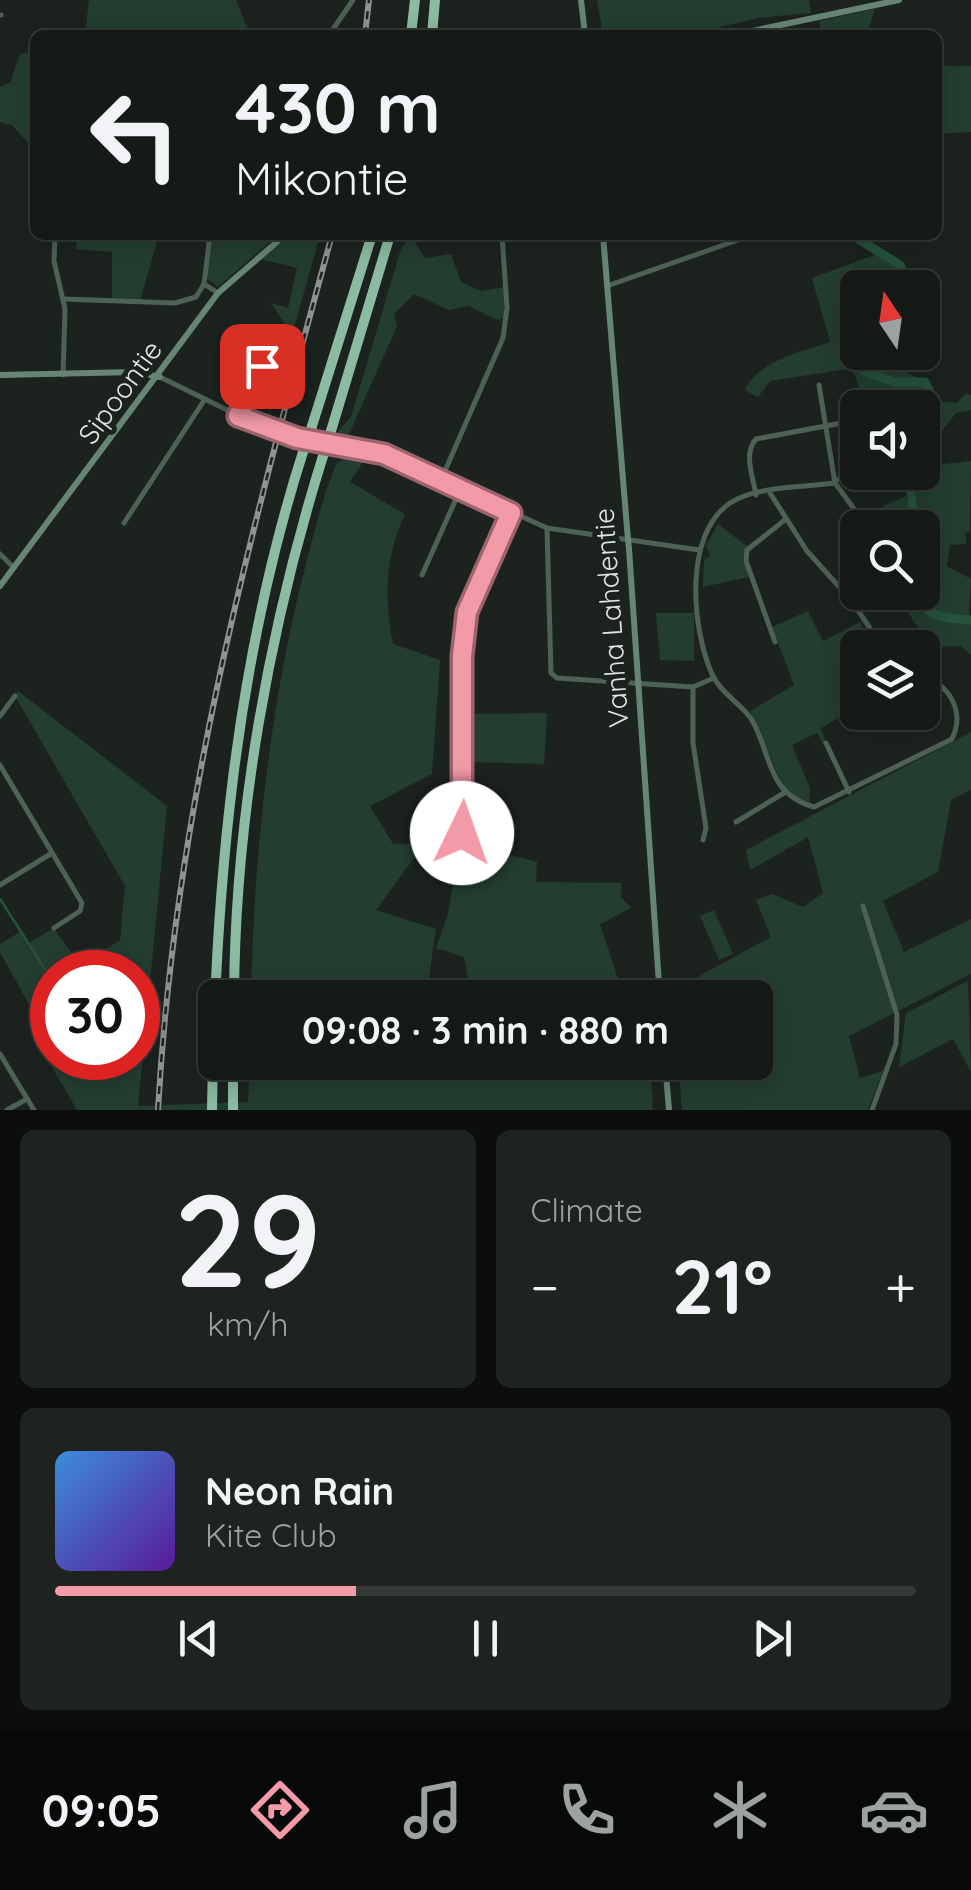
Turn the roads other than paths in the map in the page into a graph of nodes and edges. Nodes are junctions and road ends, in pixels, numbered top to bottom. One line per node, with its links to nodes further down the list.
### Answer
1 (353, 0): 6 (street)
2 (415, 0): 7 (highway)
3 (435, 0): 8 (highway)
4 (582, 0): 9 (main road)
5 (899, 0): 10 (main road)
6 (332, 30)
7 (411, 30)
8 (432, 30)
9 (585, 30)
10 (758, 30)
11 (55, 240): 22 (street)
12 (209, 240): 19 (street)
13 (279, 240): 21 (main road, Sipoontie)
14 (370, 240): 75 (highway, bridge)
15 (388, 240): 67 (highway, bridge)
16 (502, 240): 32 (street)
17 (603, 240): 20 (main road, Vanha Lahdentie)
18 (738, 240): 20 (street)
19 (204, 284): 21 (street); 22 (street)
20 (607, 286): 51 (main road, Vanha Lahdentie, bridge)
21 (218, 294): 26 (main road, Sipoontie)
22 (63, 298): 25 (street)
23 (271, 346): 29 (street)
24 (0, 375): 25 (main road)
25 (63, 375): 26 (main road)
26 (160, 377): 28 (street); 45 (main road, Sipoontie)
27 (819, 385): 31 (street)
28 (205, 399): 29 (street); 41 (street)
29 (238, 416): 32 (street)
30 (840, 424): 31 (street)
31 (826, 427): 34 (street); 37 (street)
32 (440, 480): 35 (street)
33 (840, 481): 34 (street)
34 (834, 482): 36 (street); 38 (street)
35 (460, 490): 39 (street); 46 (street)
36 (770, 493): 37 (street); 40 (street)
37 (756, 494): 43 (street)
38 (855, 510)
39 (511, 513): 42 (street); 61 (street)
40 (786, 519): 48 (street); 49 (street)
41 (124, 523)
42 (547, 528): 43 (street); 51 (street)
43 (699, 550): 50 (street)
44 (0, 554): 45 (street)
45 (14, 568): 47 (main road, Sipoontie)
46 (422, 575)
47 (0, 586)
48 (869, 630)
49 (776, 642)
50 (714, 678): 53 (street); 59 (street)
51 (637, 683): 53 (street); 68 (main road, Vanha Lahdentie)
52 (940, 683): 58 (street)
53 (694, 686): 62 (street)
54 (15, 696): 55 (street)
55 (0, 716)
56 (826, 743): 58 (street)
57 (0, 765): 63 (street)
58 (849, 792): 59 (street)
59 (784, 793): 60 (street)
60 (736, 822)
61 (462, 833)
62 (702, 840)
63 (52, 853): 64 (street); 66 (street)
64 (0, 885)
65 (863, 906): 78 (street)
66 (54, 928)
67 (235, 980)
68 (659, 980)
69 (0, 1054): 72 (street)
70 (233, 1080): 76 (highway)
71 (666, 1080): 77 (main road)
72 (27, 1099): 73 (street); 74 (street)
73 (7, 1110)
74 (34, 1110)
75 (212, 1110)
76 (232, 1110)
77 (668, 1110)
78 (872, 1110)

